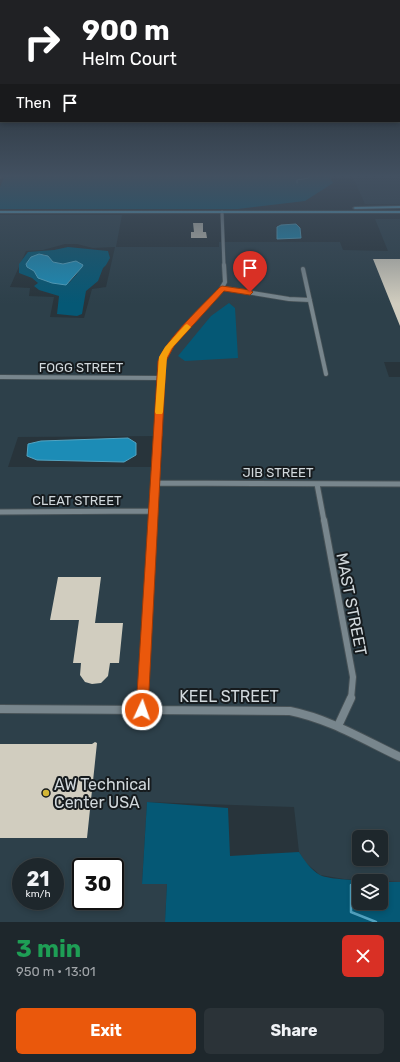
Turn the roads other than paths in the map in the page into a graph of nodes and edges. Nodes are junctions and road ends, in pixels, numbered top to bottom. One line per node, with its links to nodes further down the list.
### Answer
1 (222, 218): 3 (street)
2 (303, 269): 4 (street)
3 (222, 288): 4 (street); 7 (street)
4 (310, 300): 5 (street)
5 (326, 374)
6 (0, 377): 7 (street, FOGG STREET)
7 (161, 378): 8 (street)
8 (155, 483): 9 (street, JIB STREET); 11 (street)
9 (316, 484): 10 (street, JIB STREET); 15 (street, MAST STREET)
10 (400, 484)
11 (153, 511): 12 (street, CLEAT STREET); 14 (street)
12 (0, 512)
13 (0, 709): 14 (street, KEEL STREET)
14 (142, 710): 15 (street, KEEL STREET)
15 (338, 726): 16 (street, KEEL STREET)
16 (400, 757)

